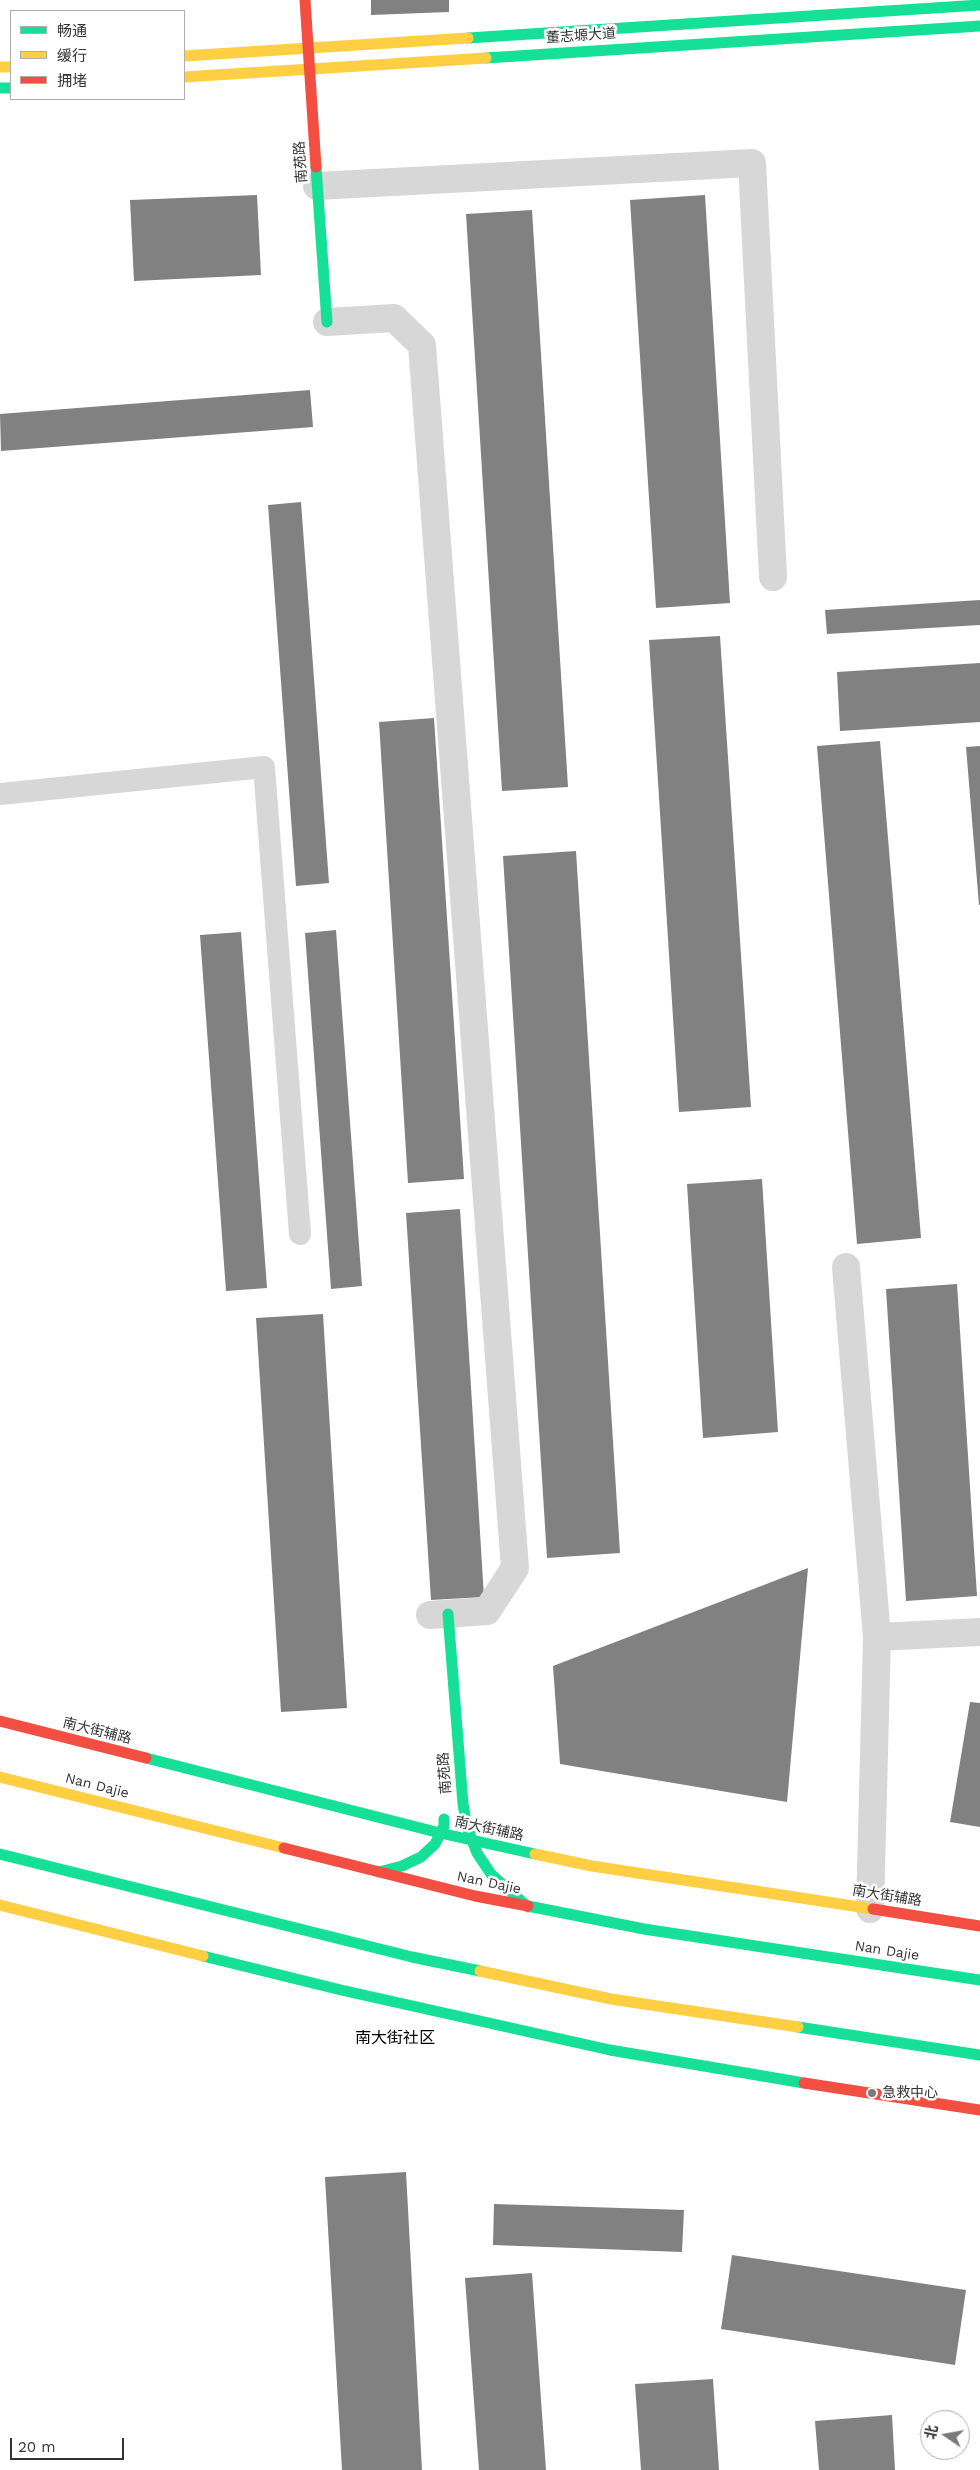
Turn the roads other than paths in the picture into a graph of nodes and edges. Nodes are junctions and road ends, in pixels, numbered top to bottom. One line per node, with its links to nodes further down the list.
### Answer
1 (305, 0): 5 (street, 南苑路)
2 (980, 5): 4 (street, 董志塬大道)
3 (980, 26): 8 (street, 董志塬大道)
4 (325, 42): 5 (street, 董志塬大道); 8 (street)
5 (308, 48): 6 (street, 董志塬大道); 7 (street, 南苑路)
6 (185, 56)
7 (309, 69): 8 (street, 董志塬大道); 9 (street, 董志塬大道); 10 (street, 南苑路)
8 (327, 73)
9 (185, 77)
10 (331, 186): 11 (street, 南苑路); 12 (street)
11 (338, 318): 16 (street)
12 (773, 577)
13 (0, 794): 14 (lane)
14 (300, 1234)
15 (846, 1267): 18 (street)
16 (436, 1618): 23 (street, 南苑路)
17 (980, 1632): 18 (street)
18 (877, 1637): 28 (street)
19 (0, 1721): 22 (street, 南大街辅路)
20 (0, 1777): 25 (street, Nan Dajie)
21 (445, 1805): 22 (street, 南苑路)
22 (440, 1833): 23 (street, 南大街辅路); 25 (street, 南苑路)
23 (472, 1841): 27 (street, 南苑路); 28 (street, 南大街辅路)
24 (0, 1854): 31 (street)
25 (379, 1872): 27 (street, Nan Dajie)
26 (0, 1905): 32 (street)
27 (528, 1906): 30 (street, Nan Dajie)
28 (870, 1909): 29 (street, 南大街辅路)
29 (980, 1926)
30 (980, 1980)
31 (980, 2055)
32 (980, 2110)

